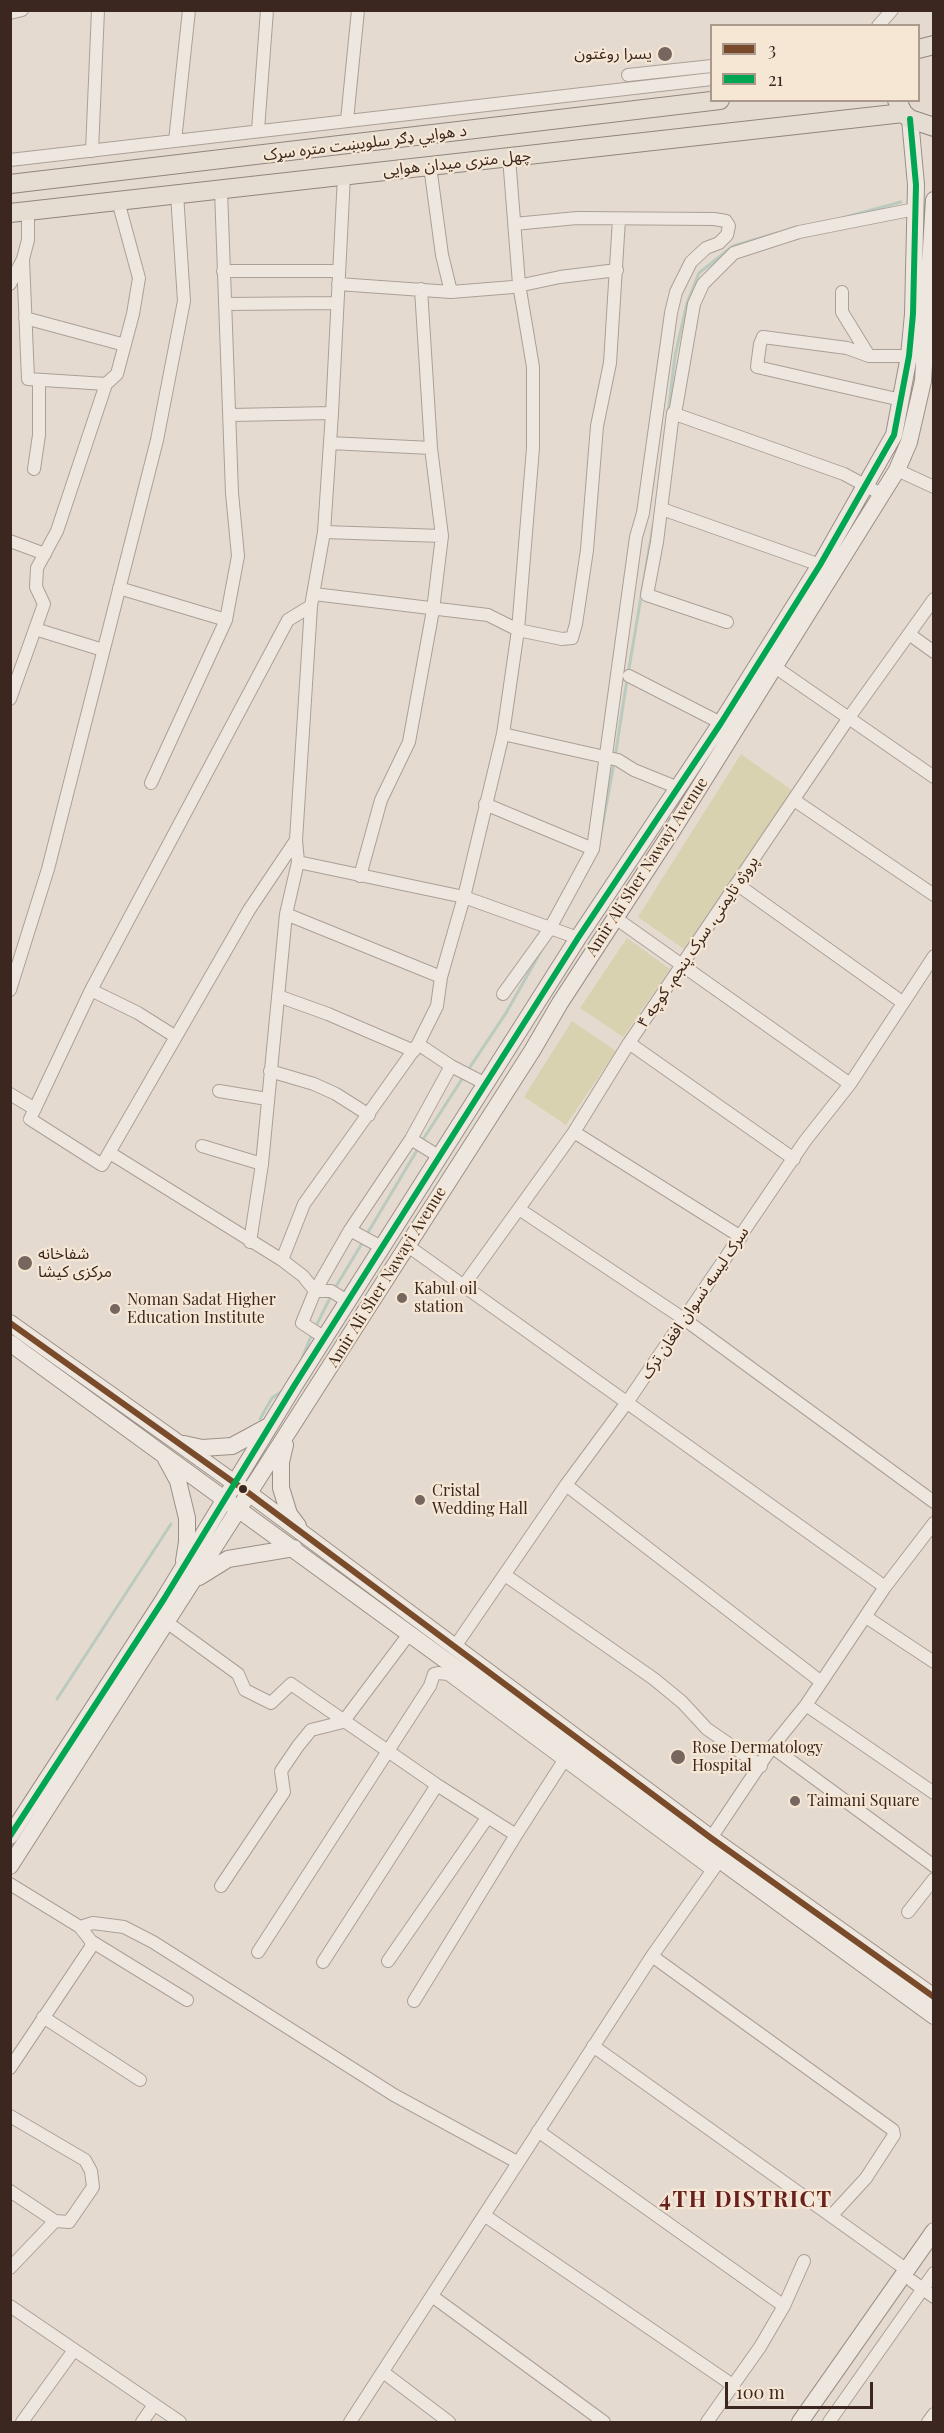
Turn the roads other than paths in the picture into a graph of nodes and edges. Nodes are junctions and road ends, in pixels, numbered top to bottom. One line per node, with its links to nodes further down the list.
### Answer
1 (22, 10): 7 (street)
2 (98, 10): 19 (street)
3 (189, 10): 18 (street)
4 (267, 10): 17 (street)
5 (358, 10): 15 (street)
6 (892, 10): 8 (street)
7 (10, 13)
8 (880, 24)
9 (710, 66): 11 (street)
10 (628, 75): 11 (street)
11 (673, 76): 12 (street); 15 (street)
12 (710, 79)
13 (710, 101): 24 (main road, د هوايي ډګر سلویښت متره سړک)
14 (903, 111): 16 (main road); 20 (main road, چهل متری میدان هوایی); 29 (main road)
15 (347, 120): 17 (street)
16 (933, 127)
17 (258, 130): 18 (street)
18 (175, 141): 19 (street)
19 (92, 151): 21 (street)
20 (509, 157): 22 (main road, چهل متری میدان هوایی); 32 (street)
21 (10, 160)
22 (430, 166): 23 (main road, چهل متری میدان هوایی); 40 (street)
23 (344, 176): 25 (main road, چهل متری میدان هوایی); 36 (street)
24 (10, 184)
25 (221, 190): 26 (main road, چهل متری میدان هوایی); 35 (street)
26 (177, 194): 27 (main road, چهل متری میدان هوایی); 67 (street)
27 (118, 201): 30 (main road, چهل متری میدان هوایی); 46 (street)
28 (933, 201): 44 (main road, Amir Ali Sher Nawayi Avenue)
29 (915, 209): 48 (main road); 53 (street)
30 (19, 212): 33 (street)
31 (619, 219): 32 (street); 34 (street); 84 (street)
32 (514, 224): 38 (street)
33 (23, 259): 37 (street); 45 (street)
34 (617, 270): 38 (street); 74 (street)
35 (223, 271): 36 (street); 43 (street)
36 (338, 278): 39 (street); 42 (street)
37 (10, 284)
38 (519, 284): 40 (street); 74 (street)
39 (421, 289): 40 (street); 56 (street)
40 (451, 292)
41 (842, 292): 47 (street)
42 (337, 303): 43 (street); 52 (street)
43 (225, 304): 54 (street)
44 (930, 312): 58 (main road, Amir Ali Sher Nawayi Avenue)
45 (25, 318): 46 (street); 49 (street)
46 (125, 345): 50 (street)
47 (869, 356): 48 (street); 51 (street)
48 (909, 356): 51 (main road)
49 (39, 380): 50 (street); 57 (street)
50 (106, 384): 65 (street)
51 (901, 400): 60 (main road)
52 (333, 413): 54 (street); 55 (street)
53 (675, 414): 60 (street); 61 (street)
54 (231, 415): 71 (street)
55 (330, 443): 56 (street); 62 (street)
56 (431, 448): 63 (street)
57 (34, 469)
58 (897, 470): 59 (street); 60 (main road, Amir Ali Sher Nawayi Avenue)
59 (933, 487)
60 (874, 490): 66 (main road); 78 (main road, Amir Ali Sher Nawayi Avenue)
61 (662, 509): 66 (street); 72 (street)
62 (324, 532): 63 (street); 69 (street)
63 (442, 536): 70 (street)
64 (10, 540): 65 (street)
65 (45, 554): 73 (street)
66 (820, 565): 82 (main road)
67 (118, 588): 71 (street); 76 (street)
68 (933, 599): 75 (street, پروژه تایمنی، سرک پنجم، کوچه ۴)
69 (313, 600): 70 (street); 90 (street); 105 (street)
70 (433, 610): 74 (street); 93 (street)
71 (226, 620): 86 (street)
72 (728, 622)
73 (35, 629): 76 (street); 80 (street)
74 (518, 630): 83 (street)
75 (909, 634): 77 (street); 81 (street, پروژه تایمنی، سرک پنجم، کوچه ۴)
76 (103, 650): 104 (street)
77 (933, 652)
78 (775, 666): 81 (street); 98 (main road, Amir Ali Sher Nawayi Avenue)
79 (629, 676): 82 (street)
80 (10, 699)
81 (848, 719): 85 (street); 88 (street, پروژه تایمنی، سرک پنجم، کوچه ۴)
82 (721, 723): 87 (main road)
83 (503, 734): 84 (street); 89 (street)
84 (612, 759): 87 (street); 91 (street)
85 (933, 777)
86 (151, 783)
87 (676, 787): 100 (main road)
88 (794, 800): 94 (street, پروژه تایمنی، سرک پنجم، کوچه ۴); 95 (street)
89 (485, 804): 91 (street); 96 (street)
90 (297, 840): 92 (street); 109 (street)
91 (593, 849): 99 (street)
92 (298, 862): 93 (street); 97 (street)
93 (360, 876): 96 (street)
94 (738, 885): 102 (street, پروژه تایمنی، سرک پنجم، کوچه ۴); 108 (street)
95 (933, 895)
96 (464, 897): 99 (street); 103 (street)
97 (286, 914): 103 (street); 107 (street)
98 (614, 917): 102 (street); 132 (main road, Amir Ali Sher Nawayi Avenue)
99 (552, 930): 100 (street); 106 (street)
100 (578, 938): 114 (main road)
101 (933, 957): 108 (street, سرک لیسه نسوان افغان‌ ترک)
102 (684, 964): 110 (street, پروژه تایمنی، سرک پنجم، کوچه ۴); 115 (street)
103 (441, 977): 111 (street)
104 (10, 990)
105 (91, 990): 109 (street); 119 (street)
106 (503, 994)
107 (278, 996): 111 (street); 113 (street)
108 (902, 1002): 115 (street, سرک لیسه نسوان افغان‌ ترک)
109 (176, 1037): 124 (street)
110 (629, 1043): 121 (street, پروژه تایمنی، سرک پنجم، کوچه ۴); 126 (street)
111 (416, 1048): 112 (street); 120 (street)
112 (451, 1066): 114 (street); 122 (street)
113 (270, 1071): 118 (street); 120 (street)
114 (486, 1084): 125 (main road)
115 (850, 1084): 126 (street, سرک لیسه نسوان افغان‌ ترک)
116 (219, 1091): 118 (street)
117 (10, 1094): 119 (street)
118 (267, 1099): 127 (street)
119 (35, 1109): 124 (street)
120 (369, 1115): 134 (street)
121 (574, 1132): 128 (street, پروژه تایمنی، سرک پنجم، کوچه ۴); 130 (street)
122 (415, 1143): 125 (street); 129 (street)
123 (202, 1146): 127 (street)
124 (110, 1153): 131 (street)
125 (440, 1157): 133 (main road)
126 (794, 1159): 130 (street, سرک لیسه نسوان افغان‌ ترک)
127 (262, 1164): 131 (street)
128 (519, 1209): 135 (street, پروژه تایمنی، سرک پنجم، کوچه ۴); 138 (street)
129 (356, 1233): 133 (street); 136 (street)
130 (741, 1237): 138 (street, سرک لیسه نسوان افغان‌ ترک)
131 (250, 1242): 134 (street)
132 (408, 1246): 135 (street); 144 (main road, Amir Ali Sher Nawayi Avenue)
133 (383, 1248): 137 (main road)
134 (282, 1260): 136 (street)
135 (464, 1285): 142 (street)
136 (315, 1291): 137 (street); 140 (street)
137 (349, 1302): 140 (main road)
138 (684, 1319): 142 (street, سرک لیسه نسوان افغان‌ ترک); 151 (street)
139 (10, 1323): 145 (main road)
140 (325, 1338): 143 (main road)
141 (10, 1343): 146 (main road)
142 (628, 1401): 148 (street, سرک لیسه نسوان افغان‌ ترک); 158 (street)
143 (270, 1425): 145 (main road); 147 (main road)
144 (287, 1435): 149 (main road, Amir Ali Sher Nawayi Avenue); 154 (main road)
145 (176, 1442): 147 (main road)
146 (164, 1455): 150 (main road); 156 (main road)
147 (235, 1483): 149 (main road); 150 (main road)
148 (566, 1485): 157 (street, سرک لیسه نسوان افغان‌ ترک); 164 (street)
149 (250, 1494): 152 (main road, Amir Ali Sher Nawayi Avenue); 154 (main road)
150 (225, 1500): 152 (main road); 156 (main road)
151 (933, 1502)
152 (240, 1510): 155 (main road); 156 (main road, Amir Ali Sher Nawayi Avenue)
153 (933, 1523): 158 (street)
154 (304, 1534): 162 (main road)
155 (294, 1548): 156 (main road); 161 (main road)
156 (189, 1574): 160 (main road); 175 (main road)
157 (505, 1575): 162 (street, سرک لیسه نسوان افغان‌ ترک); 170 (street)
158 (885, 1587): 159 (street)
159 (866, 1617): 163 (street); 164 (street)
160 (168, 1623): 166 (street); 177 (main road)
161 (410, 1634): 166 (street); 178 (main road)
162 (454, 1648): 176 (main road)
163 (933, 1662)
164 (820, 1681): 165 (street)
165 (806, 1705): 167 (street); 172 (street)
166 (343, 1722): 168 (street); 182 (street)
167 (772, 1747): 170 (street); 179 (street)
168 (388, 1751): 169 (street); 171 (street); 186 (street)
169 (563, 1762): 174 (street); 178 (street)
170 (761, 1766): 176 (street)
171 (437, 1785): 173 (street); 189 (street)
172 (933, 1792)
173 (487, 1818): 174 (street); 188 (street)
174 (516, 1835): 192 (street)
175 (10, 1836)
176 (711, 1839): 190 (main road)
177 (10, 1866)
178 (715, 1866): 187 (street); 193 (main road)
179 (933, 1866)
180 (933, 1879): 183 (street)
181 (10, 1884): 184 (street)
182 (221, 1886)
183 (908, 1912)
184 (80, 1928): 185 (street); 200 (street)
185 (91, 1941): 191 (street); 194 (street)
186 (258, 1952)
187 (652, 1956): 195 (street); 203 (street)
188 (388, 1961)
189 (324, 1962)
190 (933, 1997)
191 (187, 2000)
192 (414, 2001)
193 (933, 2016)
194 (43, 2017): 196 (street); 197 (street)
195 (593, 2046): 199 (street); 203 (street)
196 (10, 2068)
197 (140, 2080)
198 (10, 2116): 205 (street)
199 (538, 2131): 200 (street); 215 (street)
200 (518, 2162): 202 (street)
201 (10, 2191): 205 (street)
202 (484, 2215): 212 (street); 218 (street)
203 (832, 2215): 211 (street)
204 (933, 2219): 211 (street)
205 (55, 2221): 209 (street)
206 (933, 2231): 211 (main road)
207 (933, 2250): 211 (main road)
208 (804, 2261): 215 (street)
209 (10, 2268)
210 (933, 2272): 211 (street)
211 (910, 2276): 213 (street); 228 (street); 229 (main road); 230 (main road); 231 (street)
212 (432, 2296): 217 (street); 226 (street)
213 (933, 2297)
214 (10, 2306): 216 (street)
215 (784, 2306): 218 (street)
216 (74, 2350): 219 (street); 221 (street)
217 (383, 2372): 224 (street); 225 (street)
218 (734, 2386): 227 (street)
219 (154, 2405): 222 (street); 223 (street)
220 (933, 2414): 232 (street)
221 (22, 2422)
222 (142, 2422)
223 (180, 2422)
224 (350, 2422)
225 (449, 2422)
226 (604, 2422)
227 (707, 2422)
228 (791, 2422)
229 (800, 2422)
230 (813, 2422)
231 (829, 2422)
232 (927, 2422)

